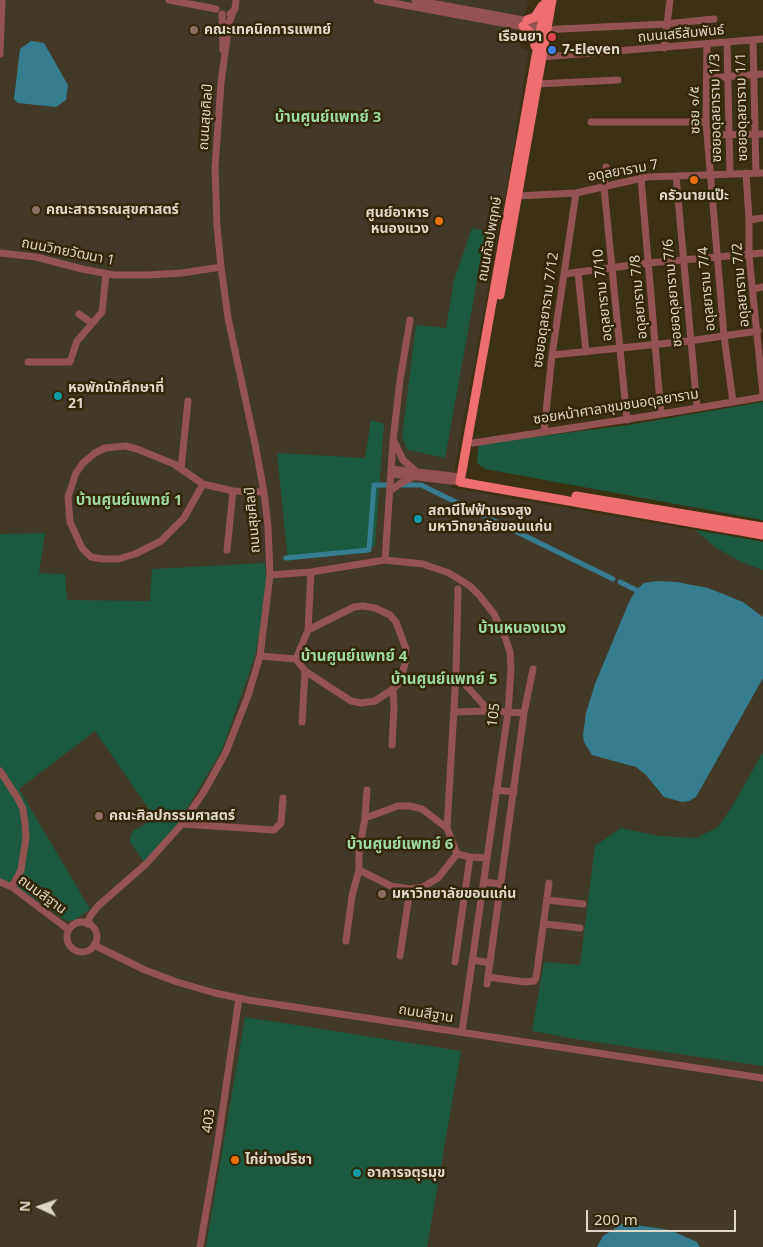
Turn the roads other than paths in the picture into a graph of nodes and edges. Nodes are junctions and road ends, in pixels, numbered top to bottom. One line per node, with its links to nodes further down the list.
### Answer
1 (2, 0): 22 (street)
2 (169, 0): 11 (street)
3 (215, 0): 11 (street)
4 (377, 0): 10 (street)
5 (415, 0): 10 (street)
6 (545, 0): 14 (main road); 16 (main road, ถนนกัลปพฤกษ์)
7 (552, 0): 16 (main road, ถนนกัลปพฤกษ์)
8 (670, 0): 15 (street)
9 (239, 1): 12 (street)
10 (429, 4): 14 (street)
11 (219, 12): 12 (street); 24 (street)
12 (233, 12): 24 (street)
13 (714, 19): 15 (street)
14 (525, 23): 16 (street); 25 (main road)
15 (666, 24): 16 (street); 21 (street)
16 (544, 27): 23 (main road, ถนนกัลปพฤกษ์); 25 (main road, ถนนกัลปพฤกษ์)
17 (763, 39): 18 (street, ถนนเสรีสัมพันธ์)
18 (753, 40): 19 (street, ถนนเสรีสัมพันธ์); 27 (street, ซอยอดุลยาราม 1/1)
19 (727, 42): 20 (street, ถนนเสรีสัมพันธ์); 28 (street, ซอยอดุลยาราม 1/3)
20 (707, 44): 21 (street, ถนนเสรีสัมพันธ์); 29 (street, ซอย ๑/๕)
21 (664, 48): 23 (street, ถนนเสรีสัมพันธ์)
22 (0, 54)
23 (542, 57): 31 (main road, ถนนกัลปพฤกษ์)
24 (224, 60): 55 (street, ถนนสุขศิลป์)
25 (534, 71): 86 (main road, ถนนกัลปพฤกษ์)
26 (763, 74): 27 (street)
27 (754, 75): 28 (street); 35 (street, ซอยอดุลยาราม 1/1)
28 (727, 77): 29 (street); 34 (street, ซอยอดุลยาราม 1/3)
29 (707, 78): 33 (street, ซอย ๑/๕)
30 (618, 80): 31 (street)
31 (537, 84): 46 (main road, ถนนกัลปพฤกษ์)
32 (591, 122): 33 (street)
33 (706, 122): 36 (street, ซอย ๑/๕)
34 (729, 134): 35 (street); 36 (street); 39 (street, ซอยอดุลยาราม 1/3)
35 (759, 134): 40 (street, ซอยอดุลยาราม 1/1)
36 (707, 135): 41 (street, ซอย ๑/๕)
37 (606, 167): 44 (street, อดุลยาราม 7/10)
38 (746, 172): 39 (street, อดุลยาราม 7); 40 (street, อดุลยาราม 7); 48 (street, อดุลยาราม 7/2)
39 (730, 173): 41 (street, อดุลยาราม 7)
40 (760, 173)
41 (711, 174): 42 (street, อดุลยาราม 7); 52 (street, อดุลยาราม 7/4)
42 (676, 176): 43 (street, อดุลยาราม 7); 53 (street, ซอยอดุลยาราม 7/6)
43 (641, 178): 44 (street, อดุลยาราม 7); 54 (street, อดุลยาราม 7/8)
44 (604, 187): 45 (street, อดุลยาราม 7); 56 (street, อดุลยาราม 7/10)
45 (576, 193): 46 (street, อดุลยาราม 7); 59 (street, ซอยอดุลยาราม 7/12)
46 (518, 196): 82 (main road, ถนนกัลปพฤกษ์)
47 (763, 218): 48 (street)
48 (750, 220): 51 (street, อดุลยาราม 7/2)
49 (0, 252): 58 (street, ถนนวิทยวัฒนา 1)
50 (763, 253): 51 (street)
51 (750, 255): 52 (street); 61 (street, อดุลยาราม 7/2)
52 (717, 256): 53 (street); 66 (street, อดุลยาราม 7/4)
53 (682, 260): 54 (street); 67 (street, ซอยอดุลยาราม 7/6)
54 (648, 263): 56 (street); 68 (street, อดุลยาราม 7/8)
55 (221, 267): 58 (street, ถนนวิทยวัฒนา 1); 90 (street, ถนนสุขศิลป์)
56 (613, 268): 57 (street); 69 (street, อดุลยาราม 7/10)
57 (578, 272): 59 (street); 71 (street)
58 (106, 274): 64 (street)
59 (564, 274): 72 (street, ซอยอดุลยาราม 7/12)
60 (763, 287): 61 (street)
61 (753, 289): 65 (street, อดุลยาราม 7/2)
62 (79, 314): 64 (street)
63 (410, 320): 81 (street)
64 (92, 323): 73 (street)
65 (758, 331): 66 (street); 70 (street, อดุลยาราม 7/2)
66 (724, 336): 67 (street); 76 (street, อดุลยาราม 7/4)
67 (690, 341): 68 (street); 77 (street, ซอยอดุลยาราม 7/6)
68 (655, 344): 69 (street); 78 (street, อดุลยาราม 7/8)
69 (621, 348): 71 (street); 79 (street, อดุลยาราม 7/10)
70 (761, 350): 74 (street, อดุลยาราม 7/2)
71 (586, 352): 72 (street)
72 (552, 355): 80 (street, ซอยอดุลยาราม 7/12)
73 (28, 362)
74 (763, 396): 76 (street, ซอยหน้าศาลาชุมชนอดุลยาราม)
75 (188, 401): 83 (street)
76 (733, 402): 77 (street, ซอยหน้าศาลาชุมชนอดุลยาราม)
77 (697, 407): 78 (street, ซอยหน้าศาลาชุมชนอดุลยาราม)
78 (661, 414): 79 (street, ซอยหน้าศาลาชุมชนอดุลยาราม)
79 (627, 420): 80 (street, ซอยหน้าศาลาชุมชนอดุลยาราม)
80 (544, 431): 82 (street, ซอยหน้าศาลาชุมชนอดุลยาราม)
81 (393, 441): 84 (street); 85 (street)
82 (473, 443): 86 (main road, ถนนกัลปพฤกษ์)
83 (181, 469): 87 (street); 87 (street)
84 (391, 472): 85 (street); 89 (street)
85 (417, 475): 86 (street); 89 (street)
86 (463, 479): 91 (main road)
87 (203, 484): 88 (street)
88 (233, 491): 90 (street); 94 (street)
89 (390, 491): 95 (street)
90 (264, 492): 97 (street, ถนนสุขศิลป์)
91 (737, 526): 92 (main road); 93 (main road)
92 (763, 527)
93 (763, 535)
94 (227, 550)
95 (385, 560): 96 (street, 105); 108 (street, 105)
96 (311, 572): 97 (street, 105); 99 (street)
97 (270, 575): 100 (street, ถนนสุขศิลป์)
98 (458, 590): 104 (street)
99 (308, 630): 101 (street); 105 (street)
100 (260, 656): 101 (street); 118 (street, ถนนสุขศิลป์)
101 (296, 659): 103 (street)
102 (533, 669): 109 (street)
103 (305, 671): 105 (street); 110 (street)
104 (456, 674): 106 (street); 107 (street)
105 (393, 689): 111 (street)
106 (489, 711): 107 (street); 108 (street)
107 (454, 712): 119 (street)
108 (508, 712): 109 (street); 114 (street, 105)
109 (524, 713): 115 (street)
110 (302, 722)
111 (392, 746)
112 (0, 771): 128 (street)
113 (367, 790): 117 (street)
114 (496, 790): 115 (street); 122 (street, 105)
115 (514, 792): 127 (street)
116 (283, 798): 118 (street)
117 (365, 818): 119 (street); 123 (street)
118 (182, 824): 132 (street, ถนนสุขศิลป์)
119 (447, 828): 120 (street)
120 (457, 854): 121 (street); 129 (street)
121 (470, 857): 122 (street); 140 (street)
122 (487, 858): 125 (street, 105)
123 (358, 870): 129 (street); 136 (street)
124 (0, 882): 128 (street, ถนนสีฐาน)
125 (484, 882): 127 (street); 139 (street, 105)
126 (549, 883): 130 (street)
127 (501, 884): 141 (street)
128 (12, 887): 135 (street, ถนนสีฐาน)
129 (410, 889): 138 (street)
130 (548, 900): 131 (street); 133 (street)
131 (583, 904)
132 (88, 924): 135 (street, ถนนสีฐาน); 137 (street)
133 (544, 924): 134 (street); 141 (street)
134 (580, 928)
135 (70, 930): 137 (street, ถนนสีฐาน)
136 (346, 941)
137 (94, 945): 142 (street, ถนนสีฐาน)
138 (400, 956)
139 (473, 960): 141 (street); 143 (street, 105)
140 (455, 962)
141 (490, 963)
142 (239, 998): 143 (street, ถนนสีฐาน); 145 (street, 403)
143 (462, 1032): 144 (street, ถนนสีฐาน)
144 (763, 1078)
145 (200, 1247)

